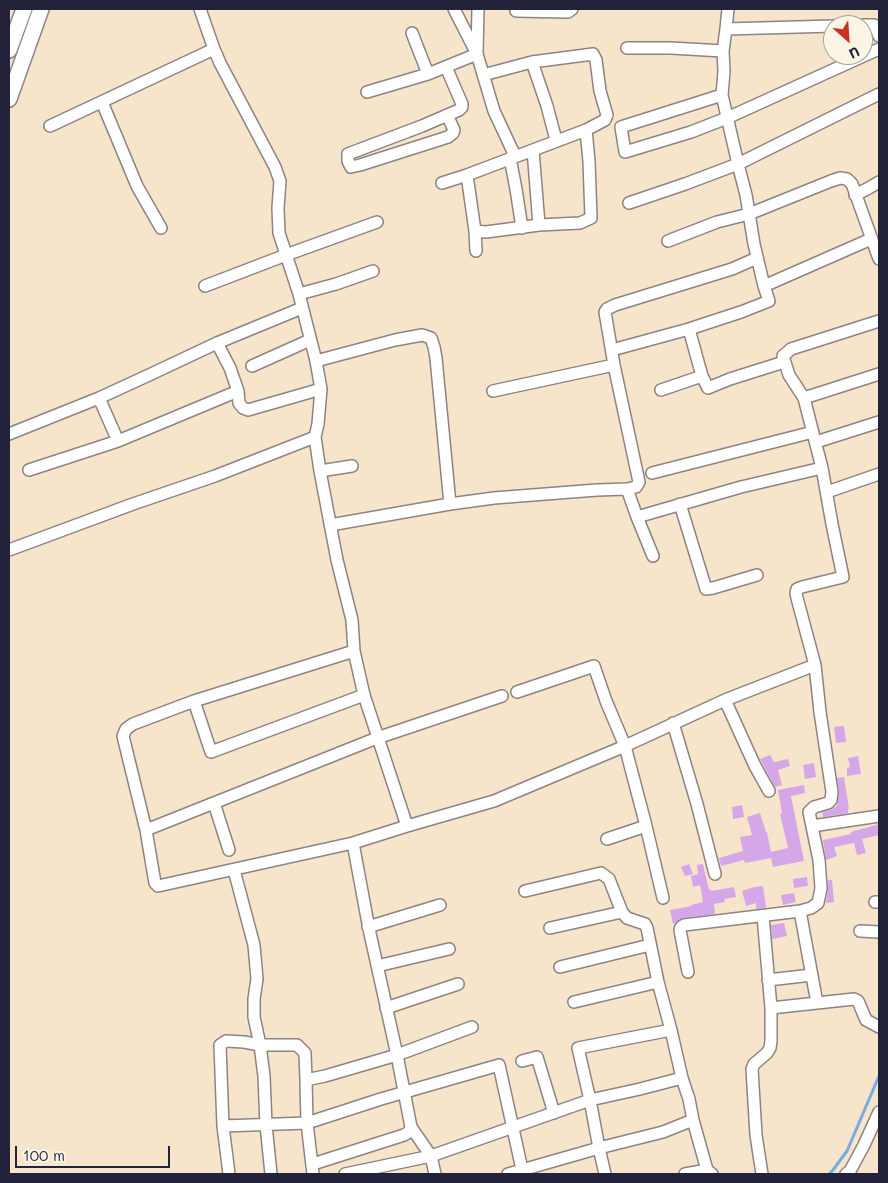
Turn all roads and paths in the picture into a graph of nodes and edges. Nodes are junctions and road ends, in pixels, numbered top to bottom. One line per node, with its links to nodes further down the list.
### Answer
1 (24, 9): 17 (main road)
2 (41, 9): 27 (main road)
3 (200, 9): 15 (street)
4 (454, 9): 19 (street)
5 (478, 9): 19 (street)
6 (572, 9): 8 (street)
7 (728, 9): 11 (street)
8 (516, 11)
9 (873, 25): 13 (street)
10 (823, 26): 11 (street)
11 (726, 29): 18 (street)
12 (412, 33): 22 (street)
13 (879, 36)
14 (627, 48): 18 (street)
15 (214, 49): 28 (street); 51 (street)
16 (879, 49): 30 (street)
17 (9, 50)
18 (723, 51): 26 (street)
19 (477, 54): 21 (street); 23 (street)
20 (532, 62): 23 (street); 32 (street); 33 (street)
21 (446, 67): 22 (street); 29 (street)
22 (428, 74): 24 (street)
23 (483, 75): 35 (street)
24 (367, 92)
25 (879, 94): 36 (street)
26 (722, 95): 30 (street); 30 (street)
27 (9, 99)
28 (102, 102): 31 (street); 45 (street)
29 (447, 116): 29 (street)
30 (727, 118): 36 (street)
31 (50, 126)
32 (586, 130): 33 (street); 44 (street)
33 (556, 140): 34 (street)
34 (533, 150): 35 (street); 44 (street)
35 (512, 157): 37 (street); 46 (street)
36 (738, 164): 41 (street); 42 (street)
37 (467, 175): 39 (street); 47 (street)
38 (879, 182): 40 (street)
39 (442, 183)
40 (855, 195): 42 (street); 48 (street)
41 (629, 203)
42 (749, 214): 49 (street); 52 (street)
43 (376, 222): 51 (street)
44 (539, 225): 46 (street)
45 (160, 228)
46 (522, 228): 47 (street)
47 (475, 231): 50 (street)
48 (871, 239): 53 (street); 56 (street)
49 (668, 241)
50 (476, 251)
51 (286, 255): 55 (street); 57 (street)
52 (758, 258): 56 (street); 63 (street)
53 (879, 258)
54 (373, 271): 57 (street)
55 (205, 286)
56 (764, 286): 60 (street)
57 (299, 294): 58 (street)
58 (302, 308): 61 (street); 62 (street)
59 (879, 321): 65 (street)
60 (689, 329): 63 (street); 69 (street)
61 (310, 340): 64 (street); 67 (street)
62 (217, 343): 72 (street); 74 (street)
63 (612, 350): 66 (street)
64 (316, 361): 70 (street); 89 (street)
65 (784, 362): 69 (street); 75 (street)
66 (614, 365): 73 (street); 87 (street)
67 (252, 366)
68 (879, 374): 75 (street)
69 (702, 376): 71 (street)
70 (321, 389): 72 (street); 78 (street)
71 (661, 390)
72 (238, 391): 80 (street)
73 (493, 391)
74 (99, 398): 77 (street); 80 (street)
75 (804, 398): 79 (street)
76 (879, 422): 79 (street)
77 (9, 434)
78 (315, 437): 84 (street); 93 (street)
79 (814, 437): 82 (street); 85 (street)
80 (118, 442): 83 (street)
81 (352, 466): 84 (street)
82 (822, 468): 88 (street); 90 (street)
83 (29, 470)
84 (320, 471): 92 (street)
85 (652, 473)
86 (879, 474): 88 (street)
87 (627, 489): 89 (street); 91 (street)
88 (827, 492): 97 (street)
89 (450, 504): 92 (street)
90 (680, 504): 91 (street); 95 (street)
91 (637, 517): 94 (street)
92 (330, 526): 96 (street)
93 (9, 550)
94 (653, 556)
95 (757, 574)
96 (354, 651): 99 (street); 102 (street)
97 (815, 665): 101 (street); 111 (street)
98 (517, 692): 105 (street)
99 (364, 695): 102 (street); 104 (street)
100 (502, 696): 104 (street)
101 (725, 700): 103 (street); 106 (street)
102 (194, 701): 112 (street)
103 (673, 723): 105 (street); 117 (street)
104 (377, 738): 107 (street); 109 (street)
105 (624, 746): 109 (street); 110 (street)
106 (769, 791)
107 (214, 803): 112 (street); 115 (street)
108 (879, 816): 111 (street)
109 (407, 826): 114 (street)
110 (646, 826): 113 (street); 119 (street)
111 (812, 826): 121 (street)
112 (146, 830): 116 (street)
113 (607, 839)
114 (353, 843): 116 (street); 124 (street)
115 (229, 850)
116 (234, 870): 144 (street)
117 (715, 874)
118 (525, 891): 122 (street)
119 (663, 898)
120 (440, 905): 124 (street)
121 (800, 911): 123 (street); 133 (street)
122 (622, 912): 125 (street); 128 (street)
123 (763, 916): 132 (street); 134 (street)
124 (368, 927): 130 (street)
125 (550, 928)
126 (860, 931): 127 (street)
127 (879, 932)
128 (650, 945): 131 (street); 135 (street)
129 (449, 949): 130 (street)
130 (376, 966): 139 (street)
131 (560, 967)
132 (688, 972)
133 (812, 975): 134 (street); 138 (street)
134 (768, 980): 140 (street)
135 (658, 982): 137 (street); 143 (street)
136 (458, 984): 139 (street)
137 (574, 1002)
138 (817, 1003): 140 (street); 142 (street)
139 (386, 1008): 145 (street)
140 (771, 1008): 171 (street)
141 (472, 1027): 145 (street)
142 (879, 1027)
143 (671, 1030): 147 (street); 150 (street)
144 (260, 1045): 148 (street); 155 (street); 156 (street)
145 (397, 1055): 148 (street); 149 (street)
146 (522, 1061): 151 (street)
147 (682, 1078): 150 (street); 153 (street)
148 (306, 1080): 154 (street)
149 (405, 1092): 154 (street); 157 (street); 158 (street)
150 (590, 1100): 151 (street); 159 (street)
151 (554, 1113): 157 (street)
152 (878, 1118): 172 (street)
153 (693, 1120): 159 (street); 163 (street)
154 (307, 1123): 155 (street); 161 (street)
155 (266, 1125): 156 (street); 165 (street)
156 (223, 1126): 164 (street)
157 (512, 1127): 160 (street); 162 (street)
158 (411, 1128): 160 (street); 161 (street)
159 (599, 1148): 162 (street); 169 (street)
160 (430, 1156): 166 (street); 167 (street)
161 (313, 1169)
162 (522, 1172): 168 (street)
163 (710, 1172): 170 (street)
164 (229, 1174)
165 (271, 1174)
166 (345, 1174)
167 (435, 1174)
168 (508, 1174)
169 (605, 1174)
170 (684, 1174)
171 (762, 1174)
172 (846, 1174)

